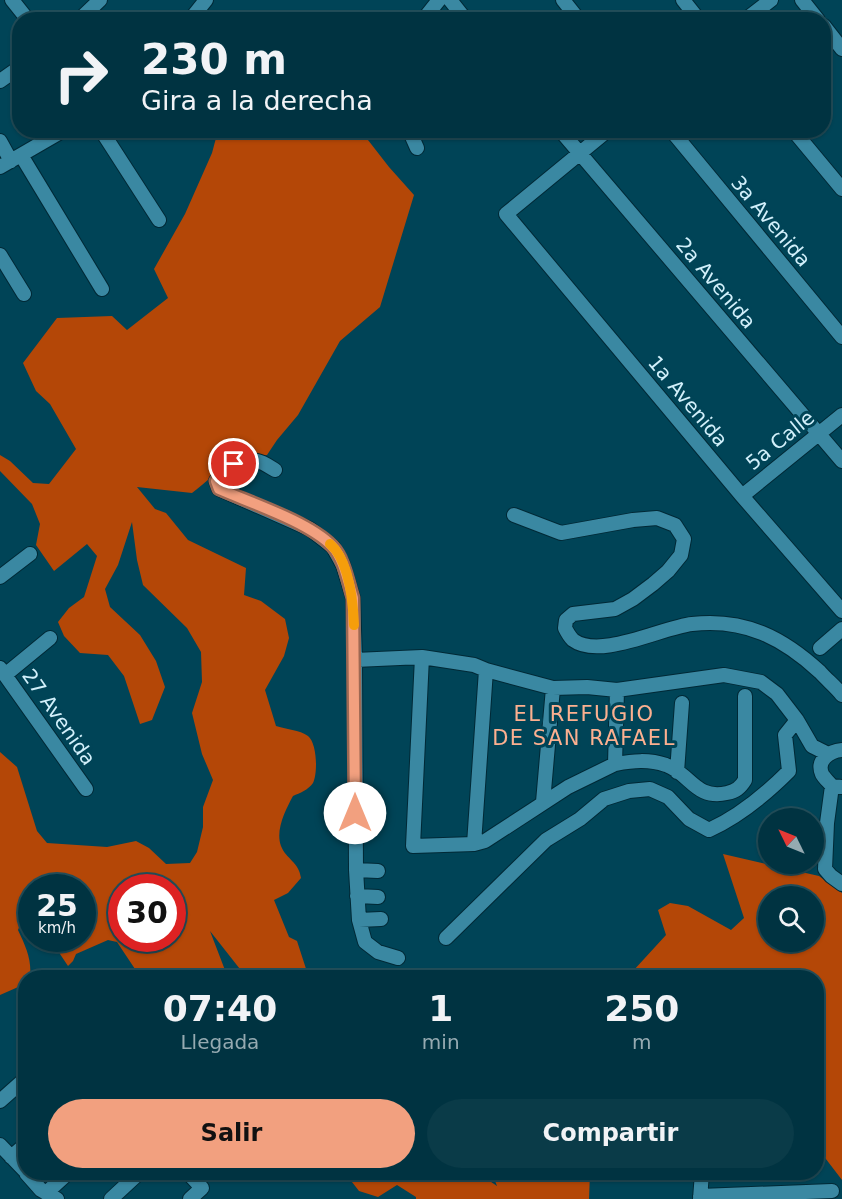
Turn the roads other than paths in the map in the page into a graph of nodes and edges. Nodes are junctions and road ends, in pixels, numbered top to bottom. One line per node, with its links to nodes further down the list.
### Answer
1 (100, 0): 9 (street)
2 (206, 0): 10 (street)
3 (439, 0): 11 (street)
4 (450, 0): 12 (street)
5 (563, 0): 13 (street)
6 (683, 0): 14 (street)
7 (771, 0): 15 (street)
8 (802, 0): 16 (street)
9 (87, 12)
10 (196, 12)
11 (429, 12)
12 (460, 12)
13 (573, 12)
14 (693, 12)
15 (755, 12)
16 (812, 12)
17 (831, 35): 18 (street)
18 (842, 49)
19 (50, 138): 29 (street)
20 (106, 138): 31 (street)
21 (413, 138): 27 (street)
22 (567, 138): 28 (street, 2a Avenida)
23 (598, 138): 28 (street)
24 (678, 138): 35 (street, 3a Avenida)
25 (800, 138): 30 (street)
26 (0, 141): 29 (street)
27 (417, 148)
28 (579, 153): 37 (street, 2a Avenida); 40 (street, 1a Avenida)
29 (11, 161): 33 (street)
30 (842, 189)
31 (159, 220)
32 (0, 255): 34 (street)
33 (102, 288)
34 (24, 294)
35 (842, 337)
36 (842, 415): 37 (street, 5a Calle)
37 (819, 434): 38 (street, 2a Avenida); 40 (street, 5a Calle)
38 (842, 461)
39 (275, 470): 49 (street)
40 (742, 496): 44 (street, 1a Avenida)
41 (514, 515): 54 (street)
42 (30, 554): 43 (street)
43 (0, 577)
44 (842, 611)
45 (842, 629): 47 (street)
46 (50, 638): 51 (street)
47 (820, 648)
48 (422, 657): 49 (street); 50 (street); 65 (street)
49 (355, 660): 66 (street)
50 (486, 670): 52 (street); 65 (street)
51 (3, 677): 63 (street, 27 Avenida)
52 (553, 688): 53 (street); 64 (street)
53 (617, 690): 57 (street); 60 (street)
54 (842, 695)
55 (745, 696): 61 (street)
56 (681, 703): 61 (street)
57 (797, 720): 59 (street); 73 (street)
58 (842, 750): 59 (street)
59 (828, 754): 62 (street)
60 (615, 764): 61 (street); 64 (street)
61 (677, 772)
62 (837, 786): 68 (street)
63 (86, 789)
64 (543, 802): 65 (street)
65 (474, 844)
66 (356, 870): 67 (street); 69 (street)
67 (378, 871)
68 (842, 884)
69 (357, 896): 70 (street); 71 (street)
70 (378, 897)
71 (359, 920): 72 (street); 74 (street)
72 (381, 920)
73 (446, 938)
74 (398, 958)
75 (18, 1085): 76 (street)
76 (0, 1101)
77 (0, 1145): 79 (street)
78 (18, 1151): 79 (street)
79 (11, 1157): 80 (street)
80 (18, 1164)
81 (32, 1180): 87 (street)
82 (64, 1180): 87 (street)
83 (132, 1180): 89 (street)
84 (195, 1180): 90 (street)
85 (701, 1180): 88 (street)
86 (832, 1191): 88 (street)
87 (53, 1197)
88 (700, 1197)
89 (111, 1199)
90 (190, 1199)

